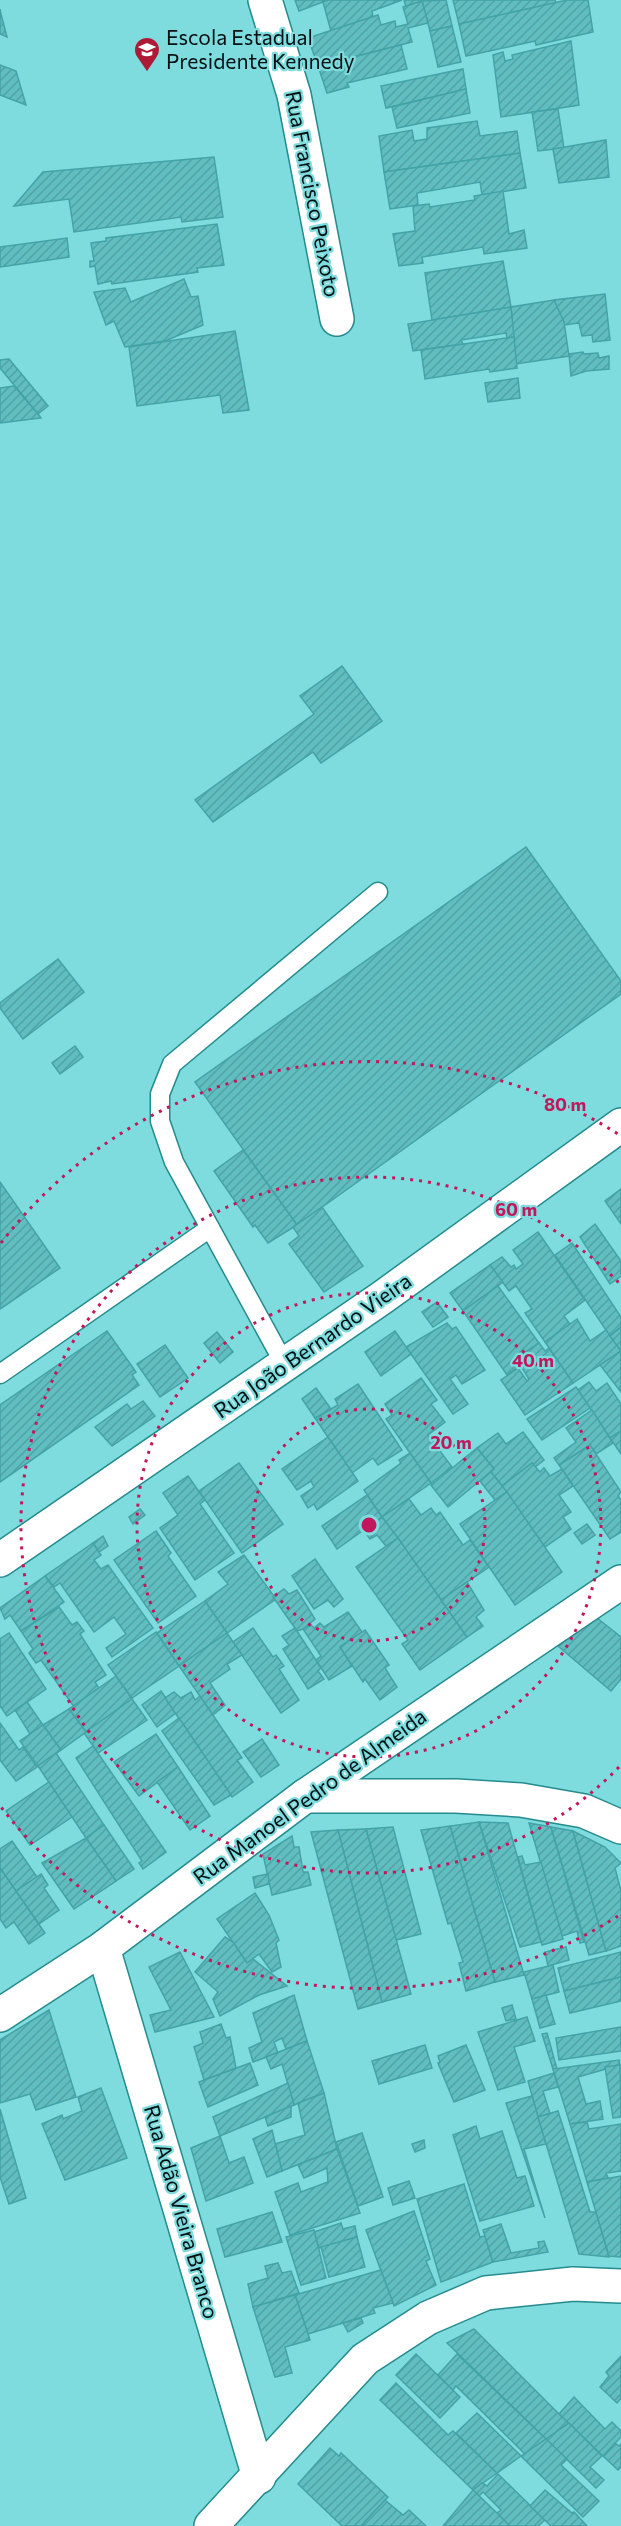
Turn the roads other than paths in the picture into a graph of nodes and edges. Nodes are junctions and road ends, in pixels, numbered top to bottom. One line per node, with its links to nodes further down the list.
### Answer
1 (265, 0): 2 (street, Rua Francisco Peixoto)
2 (337, 319)
3 (378, 892): 5 (lane)
4 (621, 1125): 6 (street, Rua João Bernardo Vieira)
5 (210, 1228): 6 (lane); 7 (lane)
6 (285, 1365): 8 (street, Rua João Bernardo Vieira)
7 (0, 1374)
8 (0, 1560)
9 (621, 1582): 10 (street, Rua Manoel Pedro de Almeida)
10 (305, 1797): 11 (street); 12 (street, Rua Manoel Pedro de Almeida)
11 (621, 1827)
12 (103, 1948): 13 (street, Rua Manoel Pedro de Almeida); 15 (street, Rua Adão Vieira Branco)
13 (0, 2015)
14 (621, 2286): 15 (street)
15 (259, 2477): 16 (street)
16 (211, 2526)

